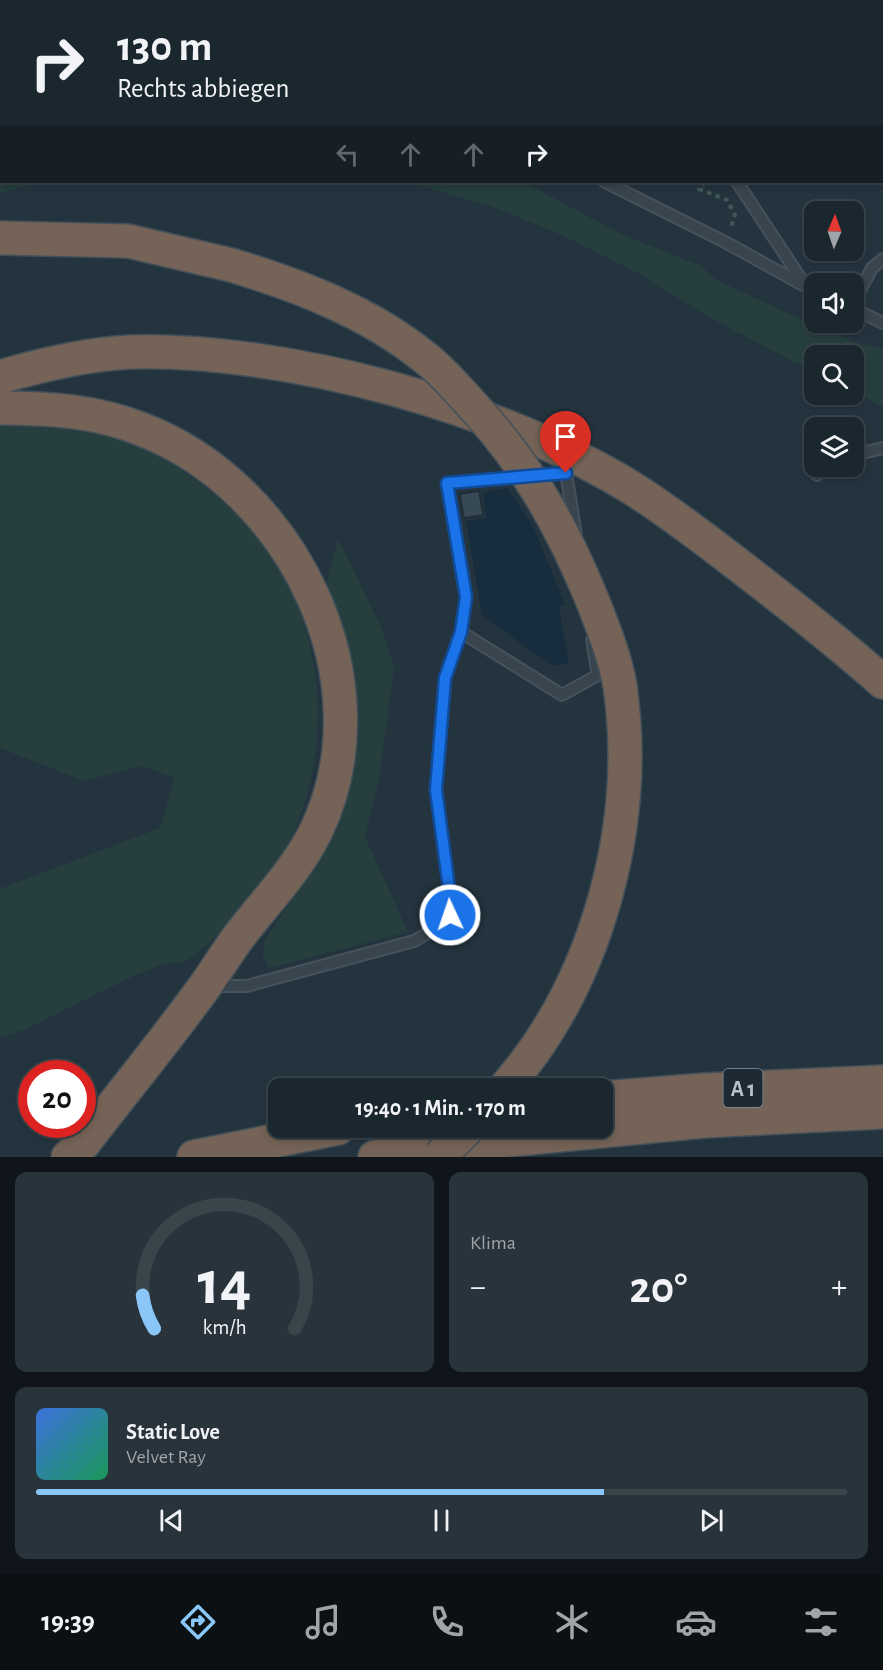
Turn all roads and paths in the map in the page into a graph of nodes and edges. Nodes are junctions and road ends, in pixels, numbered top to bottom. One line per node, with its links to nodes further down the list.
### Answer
1 (607, 183): 5 (lane)
2 (704, 183): 5 (path)
3 (738, 183): 7 (lane)
4 (0, 238): 19 (highway, bridge)
5 (725, 242): 9 (lane)
6 (883, 259): 8 (lane)
7 (804, 280)
8 (864, 283)
9 (804, 286)
10 (864, 314): 11 (lane)
11 (883, 324)
12 (0, 377): 17 (highway, bridge)
13 (0, 408): 18 (highway)
14 (883, 448): 15 (lane)
15 (864, 453)
16 (461, 632): 16 (lane); 18 (lane)
17 (883, 682)
18 (205, 986): 25 (highway)
19 (514, 1078)
20 (883, 1082): 21 (highway, A 1)
21 (613, 1097)
22 (883, 1112): 27 (highway, A 1)
23 (288, 1138): 26 (highway)
24 (458, 1138): 28 (highway, bridge)
25 (69, 1157)
26 (194, 1157)
27 (375, 1157)
28 (439, 1157)

